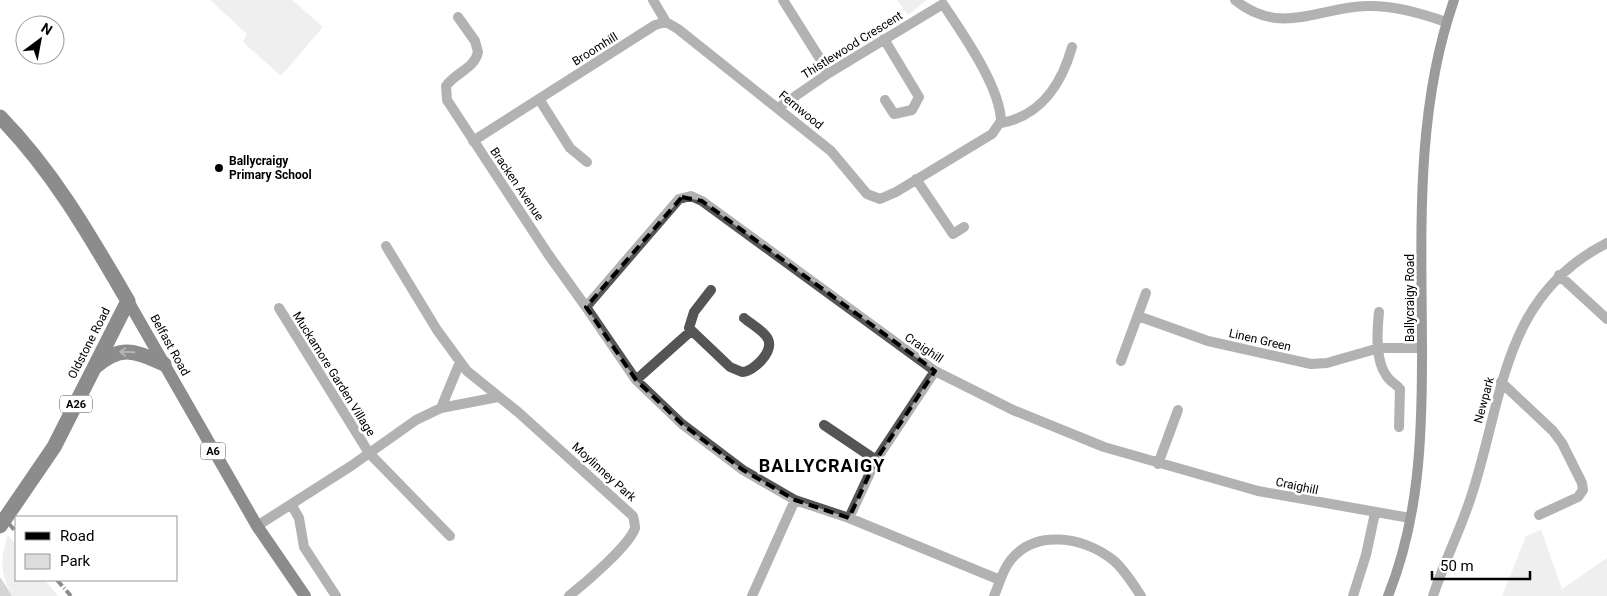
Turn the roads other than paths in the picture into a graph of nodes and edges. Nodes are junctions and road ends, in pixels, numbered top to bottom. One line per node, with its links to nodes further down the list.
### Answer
1 (653, 0): 7 (street)
2 (783, 0): 11 (street)
3 (1235, 0): 8 (street)
4 (1454, 0): 8 (main road, Ballycraigy Road)
5 (942, 2): 9 (street, Thistlewood Crescent); 16 (street, Thistlewood Crescent)
6 (458, 17): 17 (street, Bracken Avenue)
7 (666, 22): 12 (street, Broomhill); 14 (street, Fernwood)
8 (1446, 22): 35 (main road, Ballycraigy Road)
9 (884, 39): 11 (street, Thistlewood Crescent); 13 (street)
10 (1072, 47): 16 (street)
11 (829, 73): 14 (street, Thistlewood Crescent)
12 (539, 99): 17 (street, Broomhill); 18 (street)
13 (885, 100)
14 (778, 108): 19 (street, Fernwood)
15 (0, 117): 26 (highway, Belfast Road / A6)
16 (1001, 123): 19 (street)
17 (473, 141): 28 (street, Bracken Avenue)
18 (587, 162)
19 (916, 180): 20 (street)
20 (964, 227)
21 (1607, 242): 23 (street, Newpark)
22 (386, 246): 37 (street)
23 (1559, 275): 32 (street); 42 (street, Newpark)
24 (711, 290): 33 (street)
25 (1146, 292): 30 (street)
26 (128, 301): 38 (main road, Belfast Road / A6); 39 (highway, Oldstone Road / A26)
27 (279, 308): 48 (street, Muckamore Garden Village)
28 (586, 308): 40 (street, Craighill); 41 (street)
29 (1379, 312): 34 (street)
30 (1138, 316): 34 (street, Linen Green); 36 (street)
31 (744, 318): 33 (street)
32 (1607, 319)
33 (691, 331): 41 (street)
34 (1379, 348): 35 (street, Linen Green); 47 (street)
35 (1422, 348): 56 (main road, Ballycraigy Road)
36 (1121, 361)
37 (460, 362): 43 (street); 44 (street)
38 (164, 364): 39 (highway, one-way to 39); 58 (main road, Belfast Road / A6)
39 (93, 368): 57 (highway, Oldstone Road / A26)
40 (935, 371): 49 (street); 50 (street, Craighill)
41 (636, 380): 51 (street)
42 (1501, 382): 54 (street); 69 (street, Newpark)
43 (498, 397): 44 (street, Muckamore Garden Village); 63 (street, Moylinney Park)
44 (441, 408): 48 (street, Muckamore Garden Village)
45 (1178, 410): 50 (street)
46 (824, 425): 49 (street)
47 (1399, 427)
48 (369, 452): 52 (street, Muckamore Garden Village); 59 (street, Muckamore Garden Village)
49 (876, 460): 55 (street)
50 (1158, 464): 53 (street, Craighill)
51 (795, 500): 55 (street); 64 (street)
52 (291, 504): 58 (street, Muckamore Garden Village); 62 (street)
53 (1375, 513): 56 (street, Craighill); 67 (street)
54 (1539, 515)
55 (850, 518): 60 (street)
56 (1410, 518): 68 (main road, Ballycraigy Road)
57 (0, 526)
58 (257, 526): 61 (main road, Belfast Road / A6)
59 (450, 536)
60 (1000, 580): 65 (street); 66 (street)
61 (305, 596)
62 (336, 596)
63 (569, 596)
64 (752, 596)
65 (994, 596)
66 (1141, 596)
67 (1353, 596)
68 (1388, 596)
69 (1433, 596)

